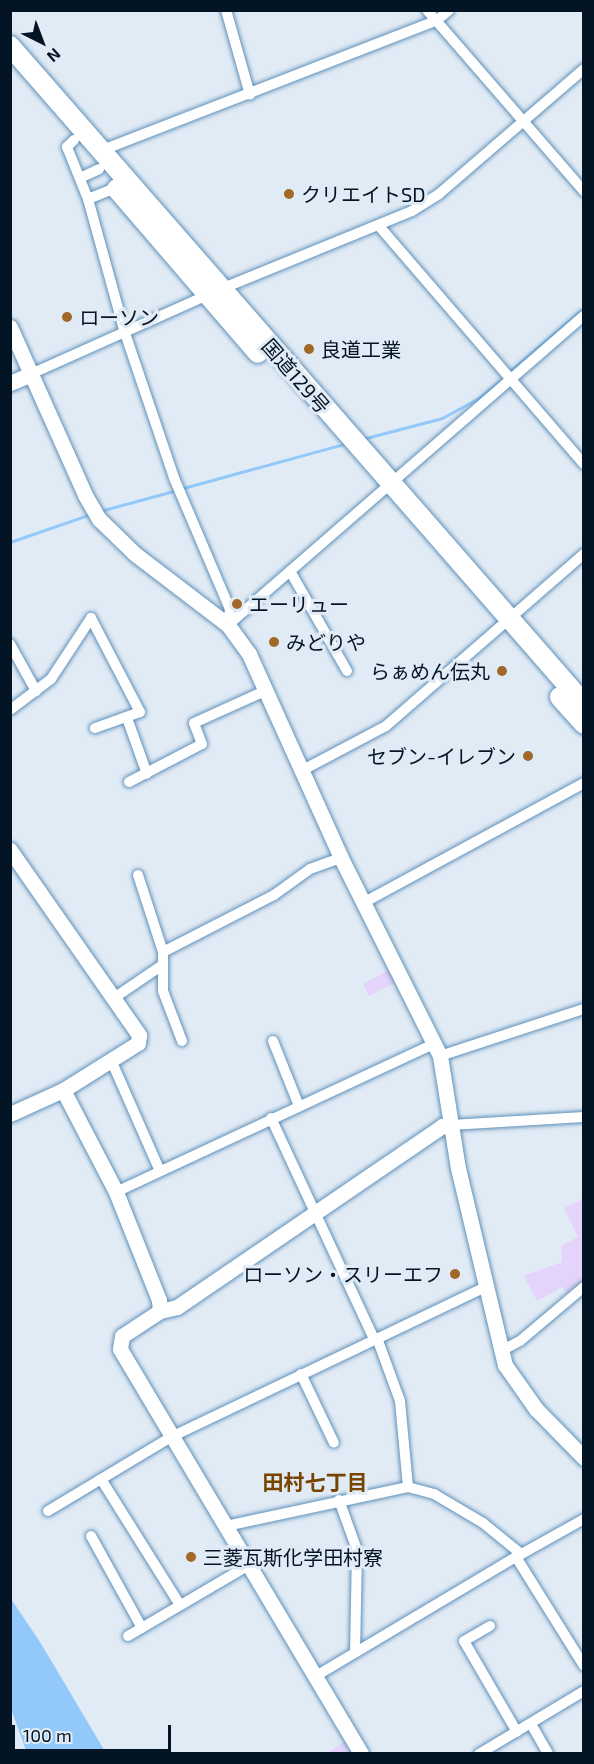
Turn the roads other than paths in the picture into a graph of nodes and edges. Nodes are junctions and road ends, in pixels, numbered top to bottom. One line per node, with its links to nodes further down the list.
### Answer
1 (226, 10): 8 (street)
2 (427, 10): 4 (street)
3 (449, 10): 4 (street)
4 (436, 21): 8 (street); 9 (street)
5 (10, 46): 11 (highway, 国道129号)
6 (10, 67): 10 (highway, 国道129号)
7 (584, 69): 9 (street)
8 (250, 95): 11 (street)
9 (524, 122): 14 (street); 16 (street)
10 (74, 140): 11 (highway, 国道129号); 12 (street)
11 (99, 160): 12 (street); 13 (highway, 国道129号); 17 (highway, 国道129号)
12 (80, 178): 15 (street)
13 (115, 188): 15 (street); 17 (highway, 国道129号)
14 (584, 191)
15 (88, 199): 20 (street)
16 (379, 226): 17 (street); 22 (street)
17 (215, 292): 20 (street); 25 (highway, 国道129号)
18 (584, 316): 22 (street)
19 (10, 327): 21 (street)
20 (125, 333): 21 (street); 29 (street)
21 (31, 374): 23 (street); 29 (street)
22 (510, 381): 24 (street); 25 (street)
23 (10, 383)
24 (584, 464)
25 (386, 489): 27 (street); 28 (highway, 国道129号)
26 (584, 554): 28 (street)
27 (290, 571): 29 (street); 31 (street)
28 (504, 623): 34 (highway, 国道129号); 37 (highway, 国道129号); 39 (street)
29 (228, 625): 33 (street)
30 (10, 644): 32 (street)
31 (347, 671)
32 (36, 691): 35 (street); 36 (street)
33 (265, 692): 39 (street); 40 (street)
34 (584, 704)
35 (10, 710)
36 (127, 718): 38 (street); 40 (street)
37 (584, 724)
38 (95, 728)
39 (301, 771): 44 (street)
40 (147, 774): 41 (street)
41 (129, 782)
42 (584, 783): 46 (street)
43 (10, 850): 49 (street)
44 (341, 858): 46 (street); 47 (street)
45 (138, 875): 47 (street)
46 (363, 903): 53 (street)
47 (163, 952): 48 (street)
48 (161, 966): 49 (street); 51 (street)
49 (114, 998): 54 (street)
50 (584, 1010): 53 (street)
51 (182, 1041)
52 (273, 1041): 56 (street)
53 (437, 1050): 56 (street); 60 (street)
54 (111, 1060): 55 (street); 61 (street)
55 (63, 1090): 57 (street); 62 (street)
56 (299, 1106): 59 (street)
57 (10, 1114)
58 (584, 1117): 60 (street)
59 (271, 1118): 61 (street); 63 (street)
60 (451, 1125): 63 (street); 64 (street)
61 (160, 1171): 62 (street)
62 (116, 1192): 66 (street)
63 (314, 1213): 66 (street); 67 (street)
64 (486, 1287): 67 (street); 68 (street)
65 (584, 1287): 68 (street)
66 (160, 1311): 70 (street)
67 (376, 1338): 69 (street); 74 (street)
68 (501, 1351): 72 (street)
69 (301, 1374): 70 (street); 71 (street)
70 (173, 1436): 73 (street); 78 (street)
71 (334, 1443)
72 (584, 1458)
73 (101, 1479): 76 (street); 82 (street)
74 (408, 1486): 75 (street); 80 (street)
75 (339, 1500): 78 (street); 86 (street)
76 (48, 1511)
77 (584, 1519): 80 (street)
78 (226, 1526): 81 (street)
79 (91, 1536): 84 (street)
80 (518, 1555): 86 (street); 87 (street)
81 (249, 1565): 82 (street); 88 (street)
82 (180, 1605): 84 (street)
83 (490, 1626): 91 (street)
84 (142, 1628): 85 (street)
85 (128, 1636)
86 (355, 1653): 88 (street)
87 (584, 1666)
88 (316, 1676): 93 (street)
89 (584, 1691): 90 (street)
90 (531, 1724): 91 (street); 95 (street)
91 (518, 1732): 92 (street)
92 (497, 1749): 94 (street)
93 (361, 1754)
94 (479, 1754)
95 (548, 1754)

